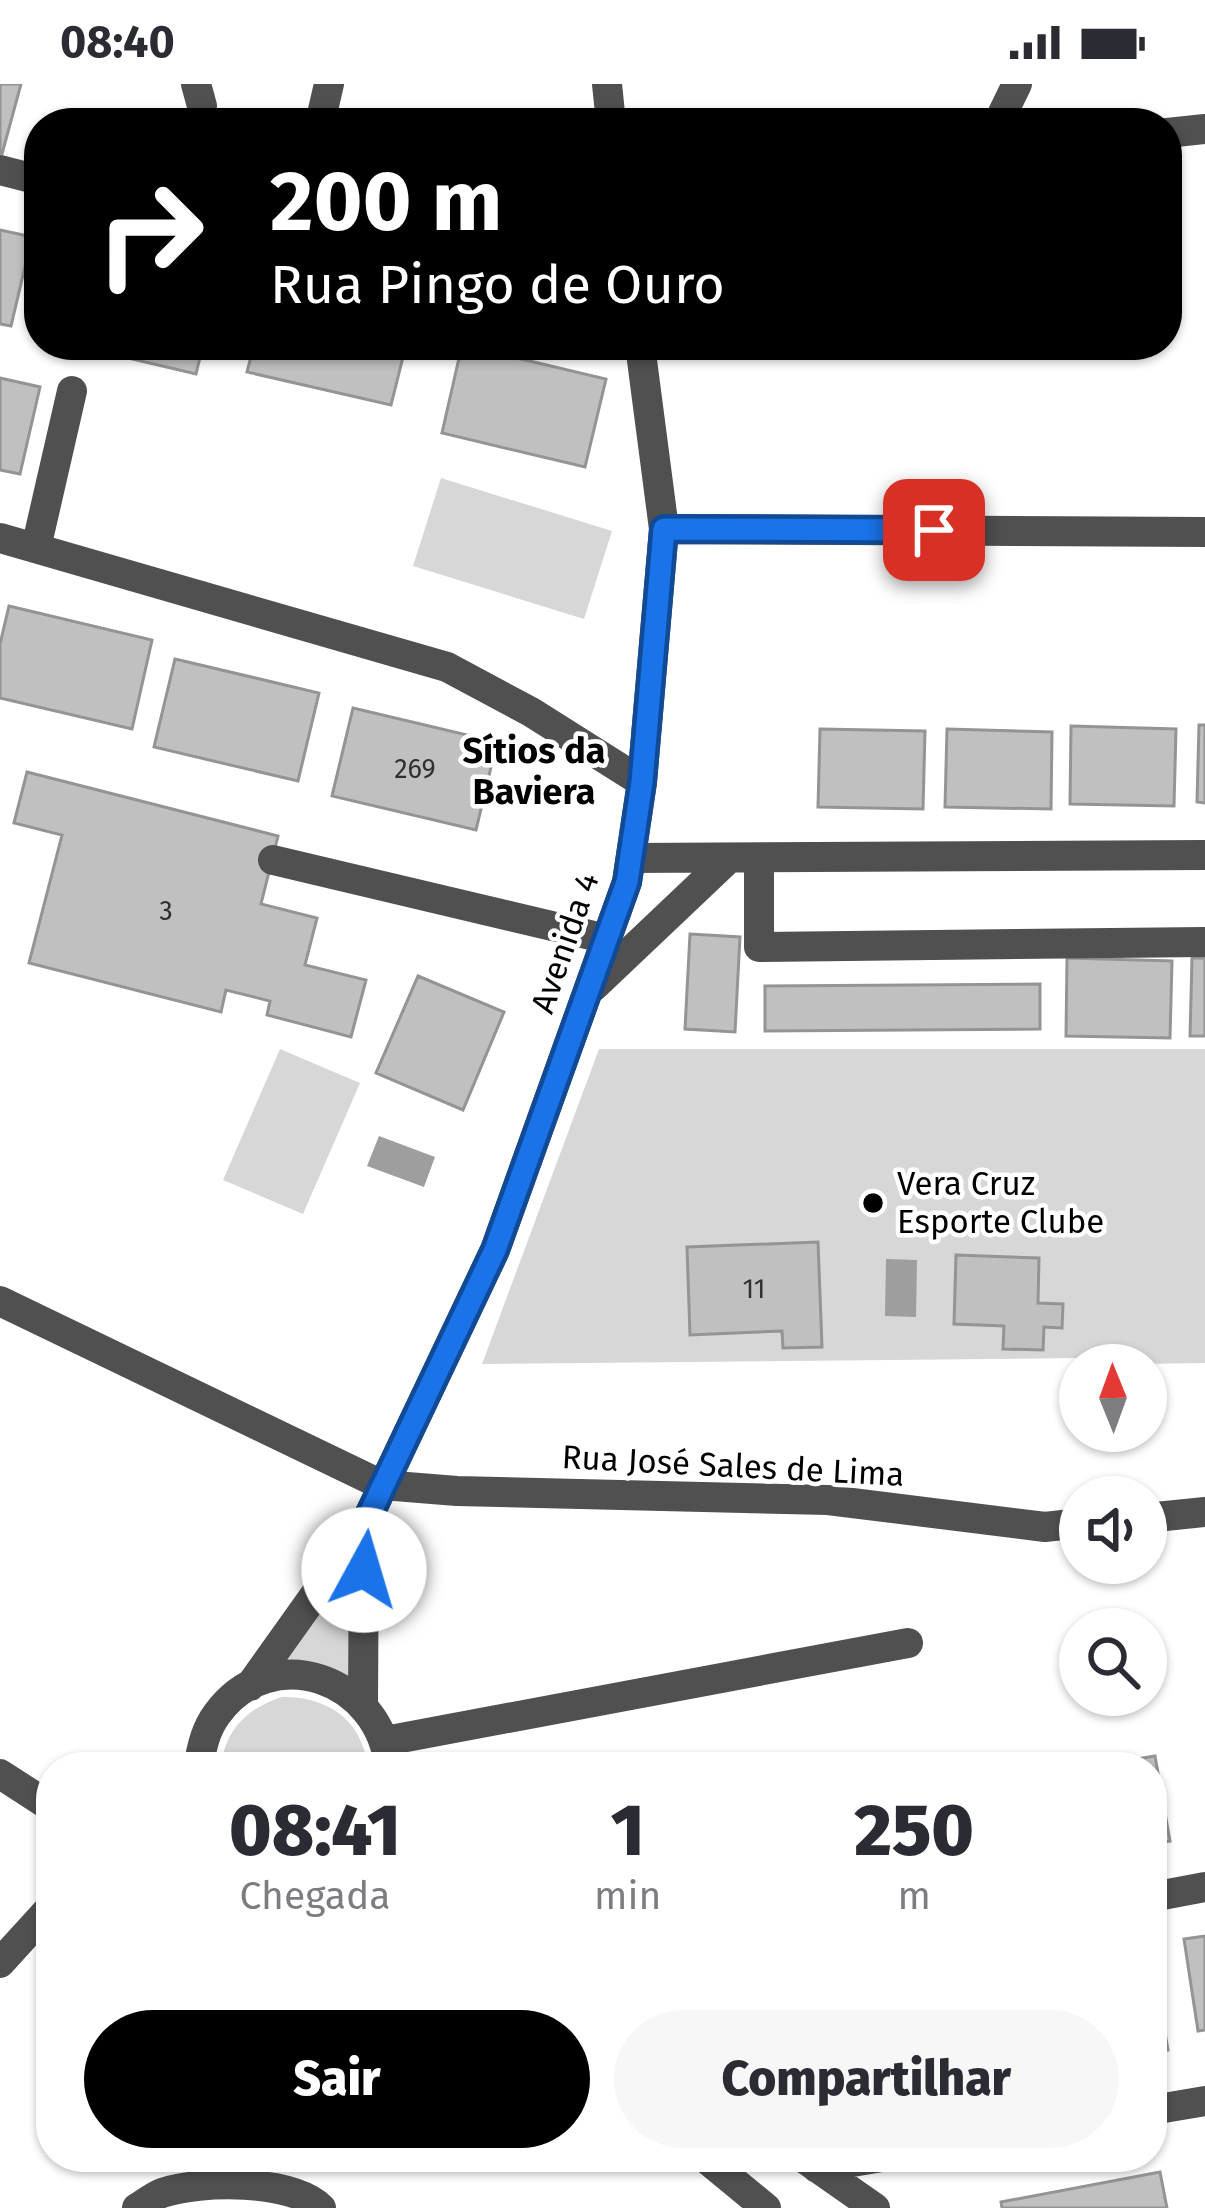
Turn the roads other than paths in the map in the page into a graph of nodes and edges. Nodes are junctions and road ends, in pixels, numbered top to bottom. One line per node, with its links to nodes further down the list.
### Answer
1 (642, 360): 3 (street, Avenida 4)
2 (72, 391): 6 (street)
3 (664, 529): 4 (street); 7 (street, Avenida 4)
4 (1205, 532)
5 (0, 538): 6 (street)
6 (36, 548): 7 (street)
7 (642, 782): 9 (street, Avenida 4)
8 (1205, 855): 10 (street)
9 (631, 858): 11 (street); 13 (street, Avenida 4)
10 (760, 858): 11 (street); 14 (street)
11 (728, 859): 15 (street)
12 (272, 860): 13 (street)
13 (607, 939): 15 (street, Avenida 4)
14 (1205, 942)
15 (589, 990): 17 (street, Avenida 4)
16 (0, 1301): 17 (street)
17 (382, 1485): 20 (street, Rua José Sales de Lima); 21 (street, Avenida 4)
18 (1205, 1512): 19 (street)
19 (1167, 1515)
20 (1059, 1525)
21 (364, 1526): 23 (street, Avenida 4); 24 (street, Avenida 4)
22 (908, 1643): 27 (street)
23 (250, 1686): 24 (street); 25 (street, Avenida 4)
24 (363, 1704): 26 (street)
25 (199, 1752)
26 (385, 1752)
27 (424, 1752)
28 (0, 1774): 29 (street)
29 (36, 1797)
30 (1205, 1887): 31 (street)
31 (1167, 1894)
32 (36, 1930): 33 (street)
33 (0, 1963)
34 (1205, 2101): 35 (street)
35 (1167, 2107)
36 (722, 2172): 40 (street)
37 (822, 2172): 41 (street)
38 (137, 2208): 39 (street)
39 (321, 2208)
40 (766, 2208)
41 (875, 2208)

